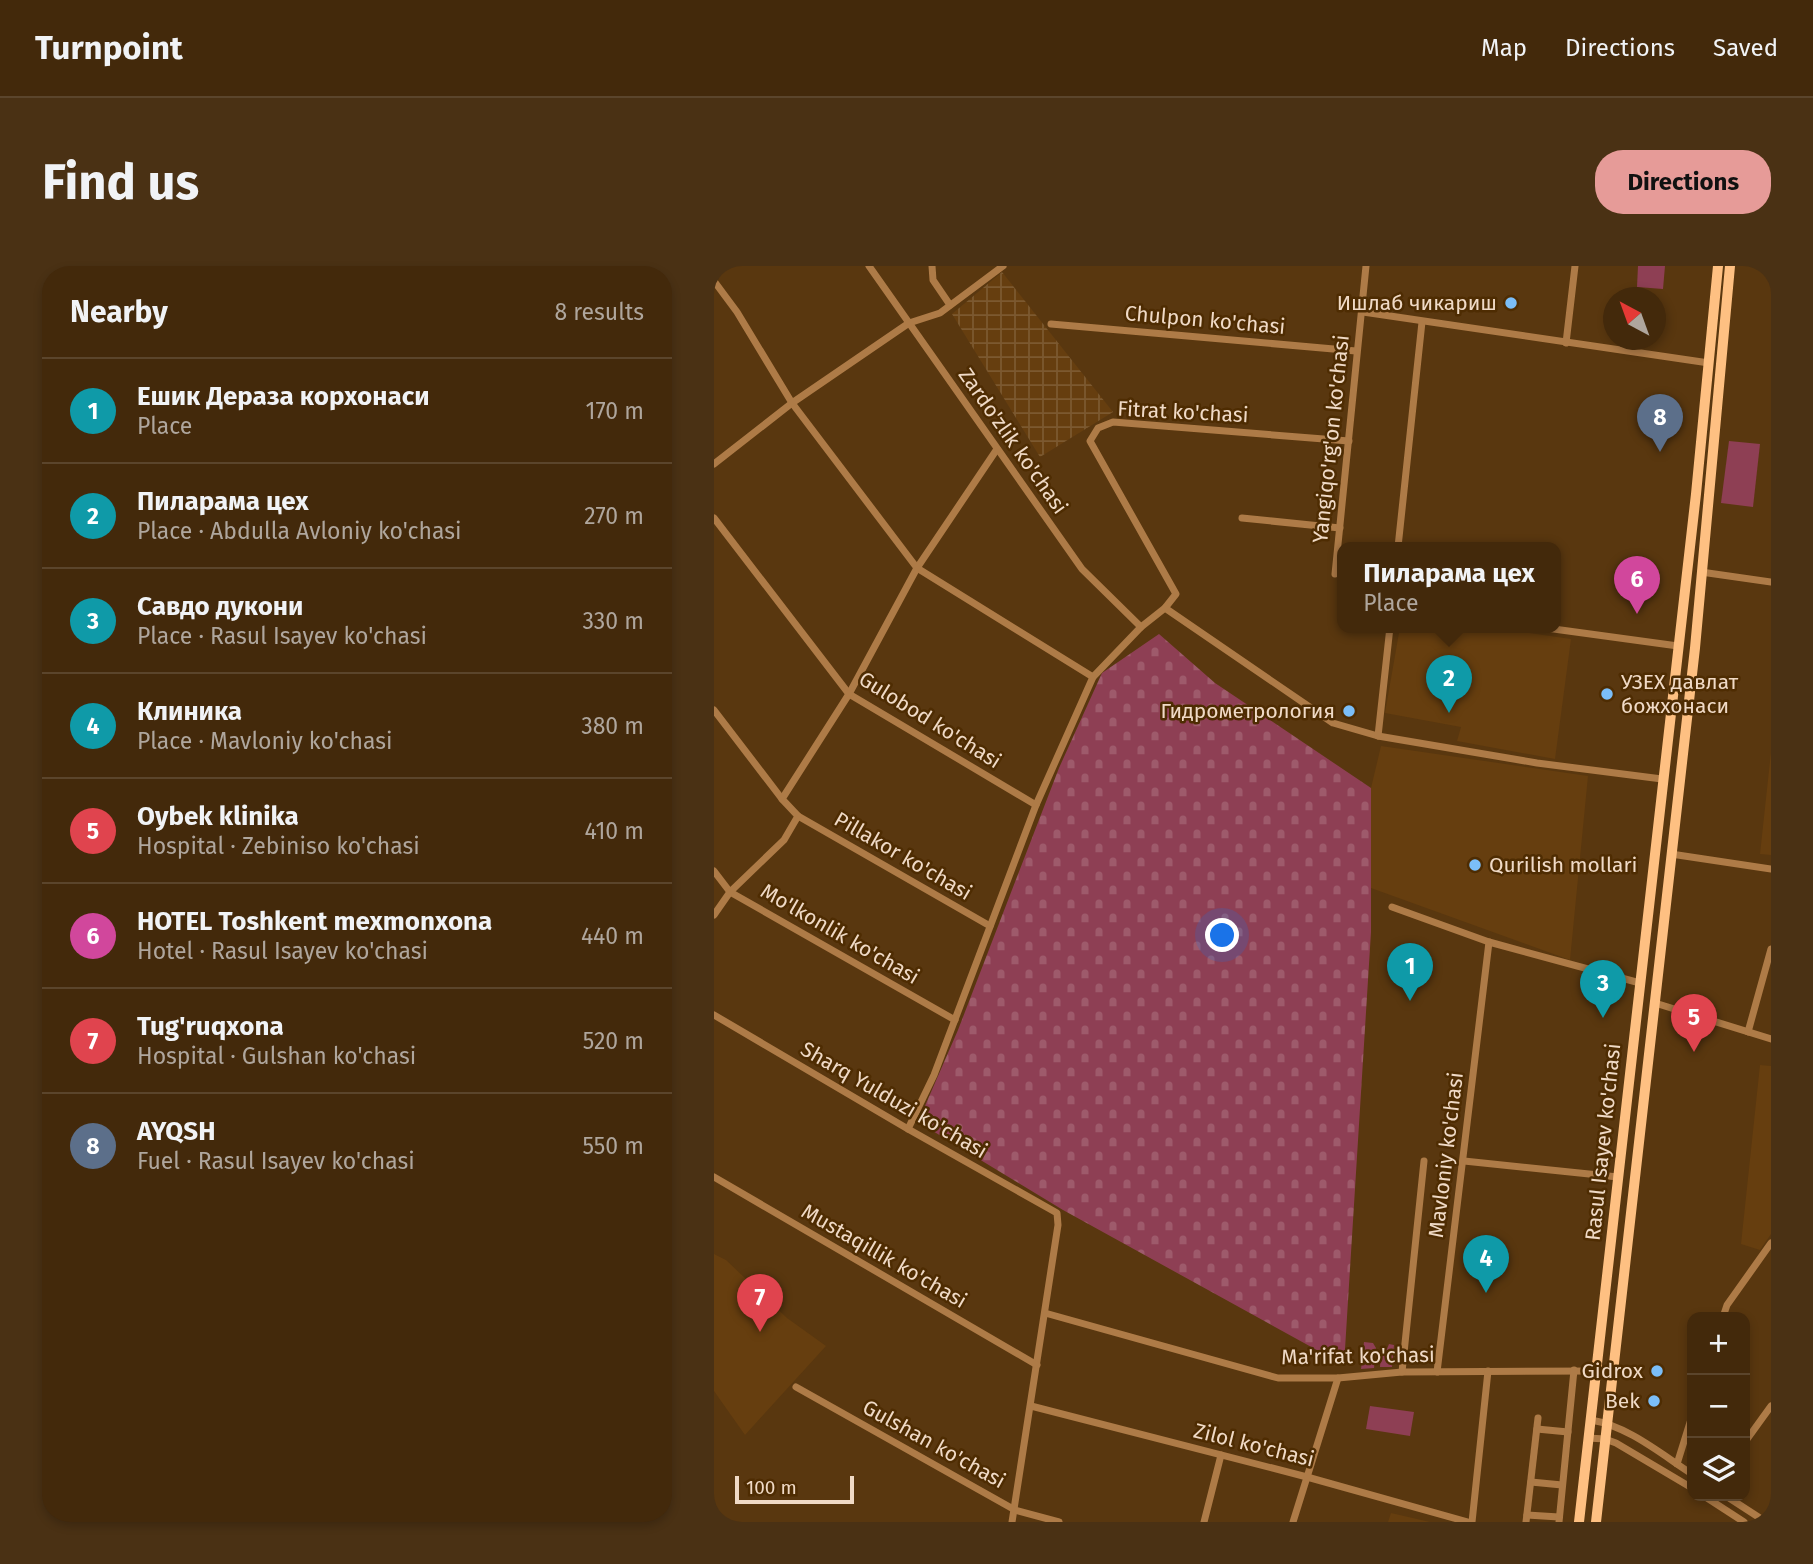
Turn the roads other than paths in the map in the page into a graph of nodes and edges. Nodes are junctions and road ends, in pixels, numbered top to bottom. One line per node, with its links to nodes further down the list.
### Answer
1 (869, 266): 12 (street, Zardo'zlik ko'chasi)
2 (932, 266): 9 (street)
3 (1003, 266): 9 (street)
4 (1366, 266): 10 (street, Yangiqo'rg'on ko'chasi)
5 (1575, 266): 14 (street)
6 (1718, 266): 16 (main road, Rasul Isayev ko'chasi)
7 (1730, 266): 28 (main road, Rasul Isayev ko'chasi)
8 (714, 281): 17 (street)
9 (950, 306): 12 (street)
10 (1363, 312): 11 (street); 15 (street, Yangiqo'rg'on ko'chasi)
11 (1422, 322): 14 (street); 25 (street)
12 (909, 323): 17 (street); 19 (street, Zardo'zlik ko'chasi)
13 (1051, 324): 15 (street, Chulpon ko'chasi)
14 (1566, 343): 16 (street)
15 (1356, 351): 18 (street, Yangiqo'rg'on ko'chasi)
16 (1709, 363): 35 (main road, Rasul Isayev ko'chasi)
17 (792, 403): 20 (street); 27 (street)
18 (1349, 441): 23 (street, Yangiqo'rg'on ko'chasi); 31 (street, Fitrat ko'chasi)
19 (997, 449): 27 (street); 32 (street, Zardo'zlik ko'chasi)
20 (714, 464)
21 (714, 518): 38 (street, Gulobod ko'chasi)
22 (1242, 518): 23 (street)
23 (1340, 528): 24 (street, Yangiqo'rg'on ko'chasi)
24 (1338, 542)
25 (1399, 542)
26 (1337, 556): 29 (street, Yangiqo'rg'on ko'chasi)
27 (917, 568): 37 (street); 38 (street)
28 (1701, 572): 30 (street); 36 (main road, Rasul Isayev ko'chasi)
29 (1335, 574)
30 (1771, 582)
31 (1165, 608): 32 (street); 40 (street)
32 (1141, 627): 37 (street)
33 (1561, 630): 35 (street)
34 (1389, 633): 40 (street)
35 (1678, 646): 36 (main road); 41 (main road, Rasul Isayev ko'chasi)
36 (1695, 648): 45 (main road, Rasul Isayev ko'chasi)
37 (1093, 677): 43 (street)
38 (849, 694): 42 (street); 43 (street, Gulobod ko'chasi)
39 (714, 710): 42 (street)
40 (1378, 736): 41 (street)
41 (1662, 779): 54 (main road, Rasul Isayev ko'chasi)
42 (782, 799): 44 (street, Pillakor ko'chasi)
43 (1036, 805): 51 (street)
44 (798, 816): 48 (street); 51 (street, Pillakor ko'chasi)
45 (1671, 854): 46 (street); 55 (main road, Rasul Isayev ko'chasi)
46 (1771, 869)
47 (714, 871): 48 (street, Mo'lkonlik ko'chasi)
48 (730, 892): 50 (street); 57 (street, Mo'lkonlik ko'chasi)
49 (1392, 907): 52 (street)
50 (714, 915)
51 (990, 926): 57 (street)
52 (1489, 942): 54 (street); 62 (street, Mavloniy ko'chasi)
53 (1771, 949): 58 (street)
54 (1640, 983): 64 (main road, Rasul Isayev ko'chasi)
55 (1655, 1003): 58 (street); 80 (main road, Rasul Isayev ko'chasi)
56 (714, 1015): 60 (street, Sharq Yulduzi ko'chasi)
57 (955, 1020): 60 (street)
58 (1748, 1032): 59 (street)
59 (1771, 1039)
60 (908, 1129): 67 (street, Sharq Yulduzi ko'chasi)
61 (1424, 1161): 72 (street)
62 (1464, 1161): 64 (street); 73 (street, Mavloniy ko'chasi)
63 (714, 1177): 68 (street, Mustaqillik ko'chasi)
64 (1618, 1177): 71 (main road, Rasul Isayev ko'chasi)
65 (1771, 1243): 66 (street)
66 (1725, 1312)
67 (1045, 1313): 68 (street); 74 (street, Ma'rifat ko'chasi)
68 (1037, 1365): 76 (street)
69 (1574, 1370): 70 (street, Ma'rifat ko'chasi); 71 (street, Ma'rifat ko'chasi); 82 (street)
70 (1488, 1371): 73 (street, Ma'rifat ko'chasi); 104 (street)
71 (1597, 1371): 79 (main road, Rasul Isayev ko'chasi)
72 (1402, 1372): 73 (street, Ma'rifat ko'chasi); 74 (street, Ma'rifat ko'chasi)
73 (1437, 1372)
74 (1338, 1378): 91 (street)
75 (796, 1387): 97 (street, Gulshan ko'chasi)
76 (1031, 1406): 87 (street, Zilol ko'chasi); 97 (street)
77 (1771, 1406): 85 (street)
78 (1538, 1418): 81 (street)
79 (1591, 1420): 80 (street); 84 (main road, Rasul Isayev ko'chasi)
80 (1606, 1422): 86 (main road, Rasul Isayev ko'chasi); 88 (street)
81 (1537, 1429): 82 (street); 92 (street)
82 (1568, 1432): 93 (street)
83 (1687, 1434): 88 (street)
84 (1588, 1438): 86 (street); 105 (main road, Rasul Isayev ko'chasi)
85 (1748, 1438)
86 (1605, 1439): 90 (street); 106 (main road, Rasul Isayev ko'chasi)
87 (1222, 1455): 91 (street, Zilol ko'chasi); 102 (street)
88 (1678, 1465): 89 (street); 90 (street)
89 (1687, 1471)
90 (1673, 1476): 94 (street)
91 (1307, 1477): 103 (street); 104 (street, Zilol ko'chasi)
92 (1531, 1482): 93 (street); 98 (street)
93 (1562, 1485): 99 (street)
94 (1687, 1485)
95 (1712, 1501): 107 (street)
96 (1734, 1501): 108 (street)
97 (1015, 1510): 100 (street); 101 (street, Gulshan ko'chasi)
98 (1526, 1518): 99 (street)
99 (1559, 1520)
100 (1012, 1522)
101 (1059, 1522)
102 (1204, 1522)
103 (1293, 1522)
104 (1470, 1522)
105 (1579, 1522)
106 (1596, 1522)
107 (1744, 1522)
108 (1766, 1522)

